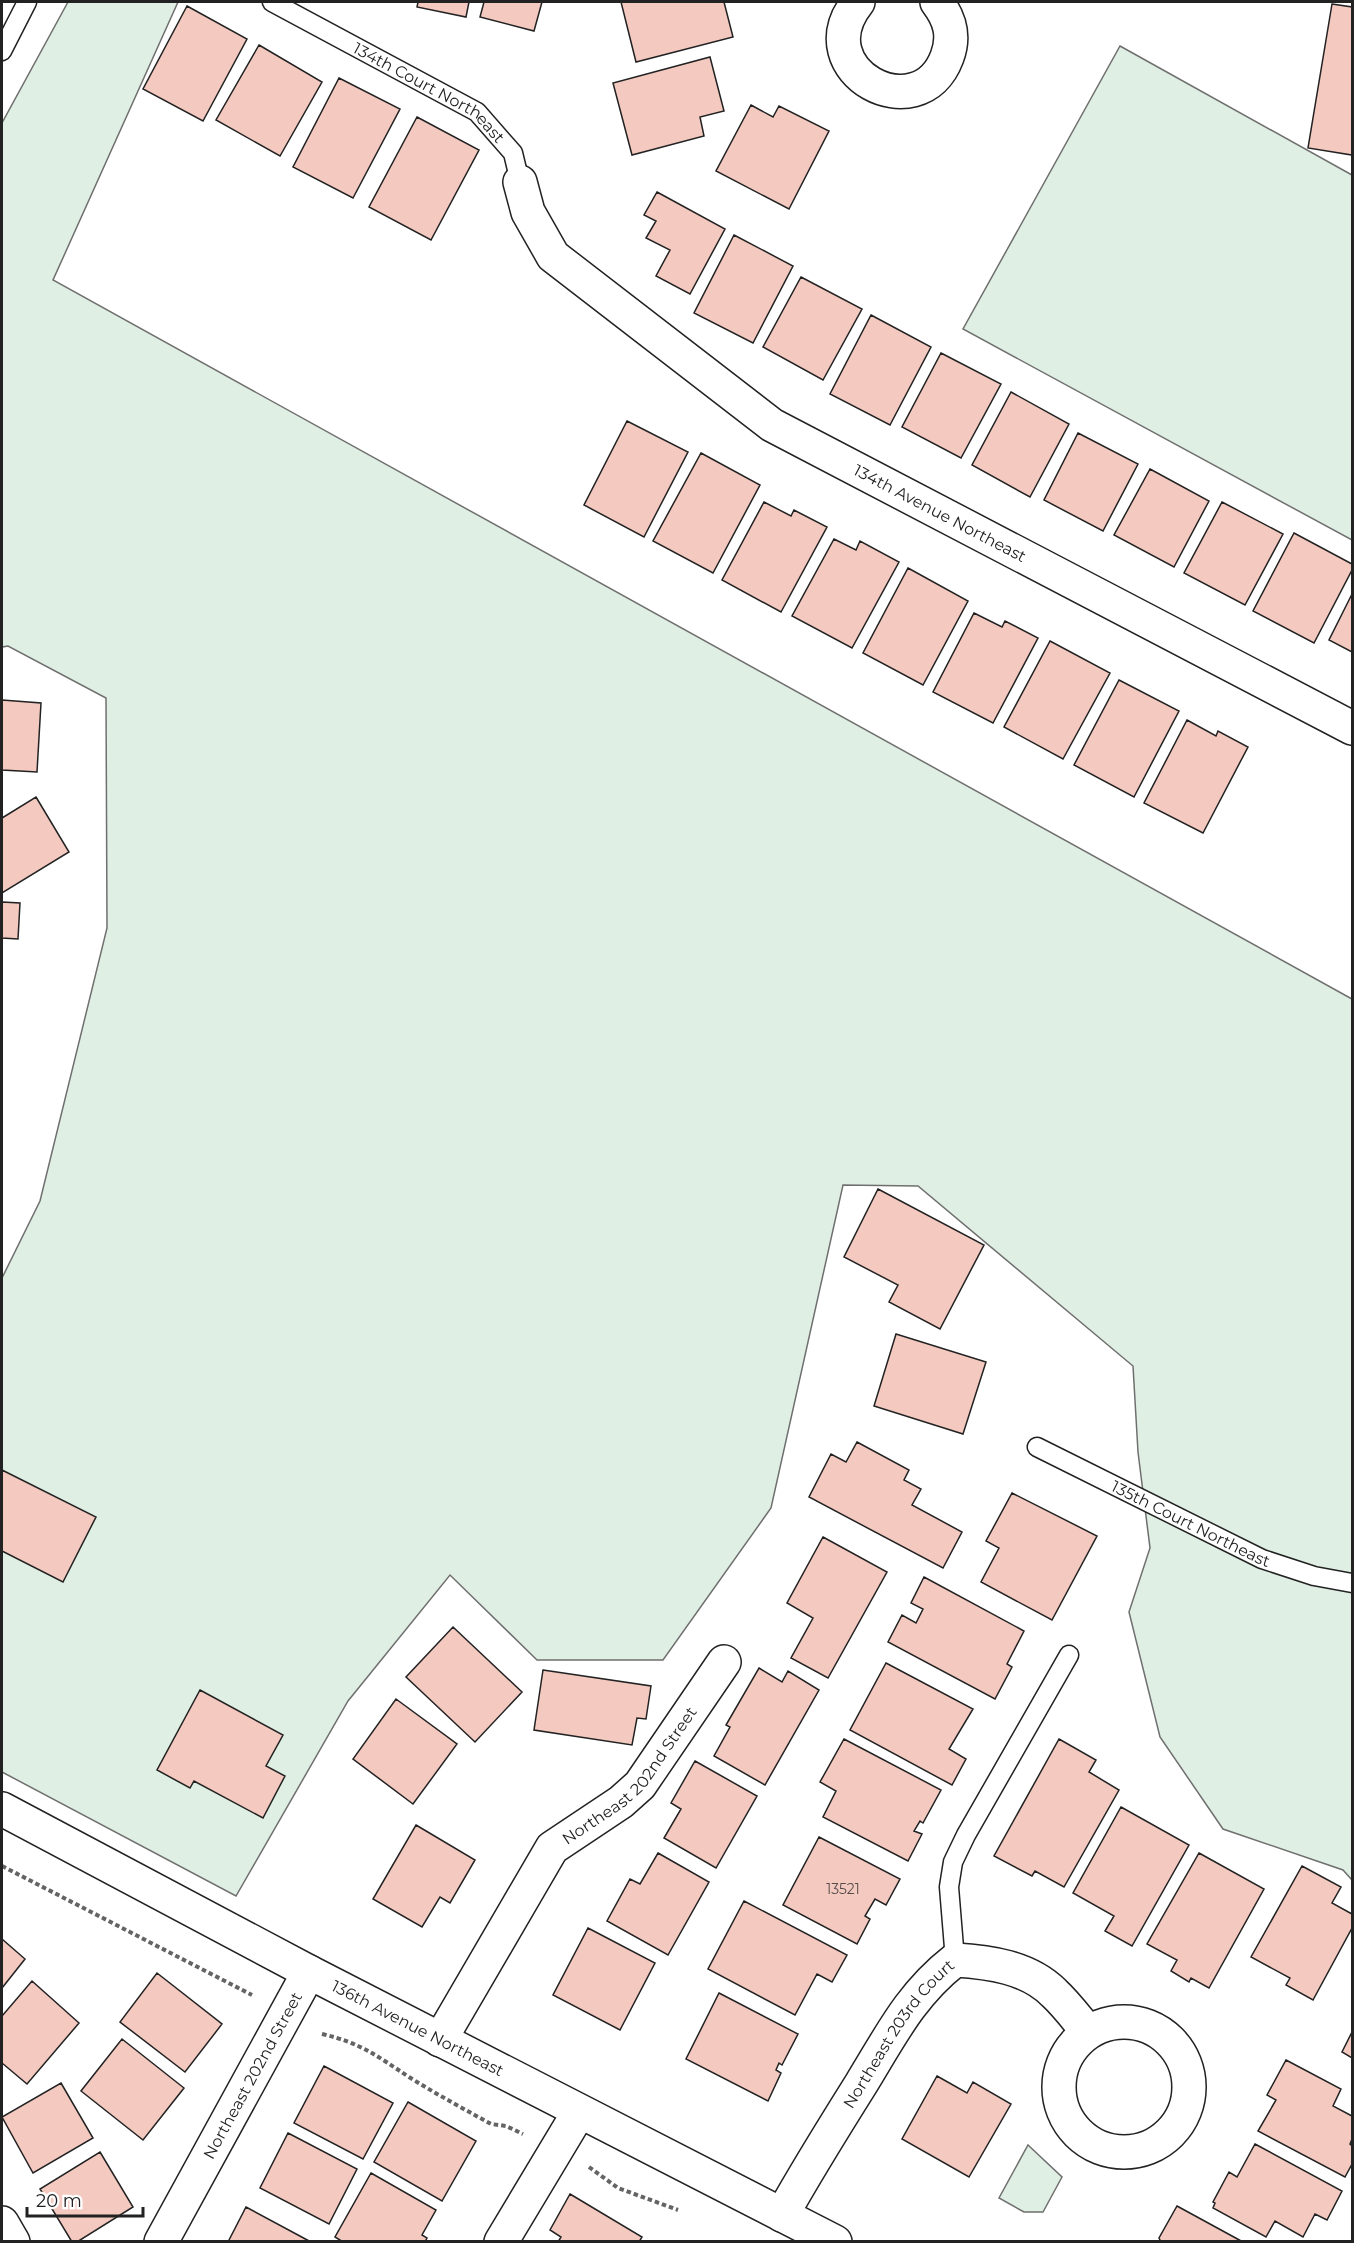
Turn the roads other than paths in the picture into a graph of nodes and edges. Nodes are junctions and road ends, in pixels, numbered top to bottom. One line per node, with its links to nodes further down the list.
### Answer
1 (27, 2): 5 (lane)
2 (272, 2): 6 (lane, 134th Court Northeast)
3 (858, 2): 4 (street)
4 (937, 2)
5 (2, 51)
6 (520, 182): 7 (street, 134th Court Northeast)
7 (553, 256): 8 (street, 134th Avenue Northeast)
8 (1353, 728)
9 (1037, 1447): 10 (lane, 135th Court Northeast)
10 (1353, 1583)
11 (1069, 1655): 14 (lane)
12 (724, 1662): 17 (street, Northeast 202nd Street)
13 (2, 1809): 15 (street, 136th Avenue Northeast)
14 (955, 1960): 16 (street, Northeast 203rd Court); 19 (street, Northeast 203rd Court)
15 (309, 1972): 17 (street, 136th Avenue Northeast); 22 (street, Northeast 202nd Street)
16 (1088, 2032)
17 (440, 2040): 18 (street, 136th Avenue Northeast)
18 (579, 2112): 19 (street, 136th Avenue Northeast); 23 (street)
19 (782, 2215): 24 (street, 136th Avenue Northeast)
20 (2, 2223): 21 (street)
21 (13, 2241)
22 (161, 2241)
23 (501, 2241)
24 (835, 2241)

